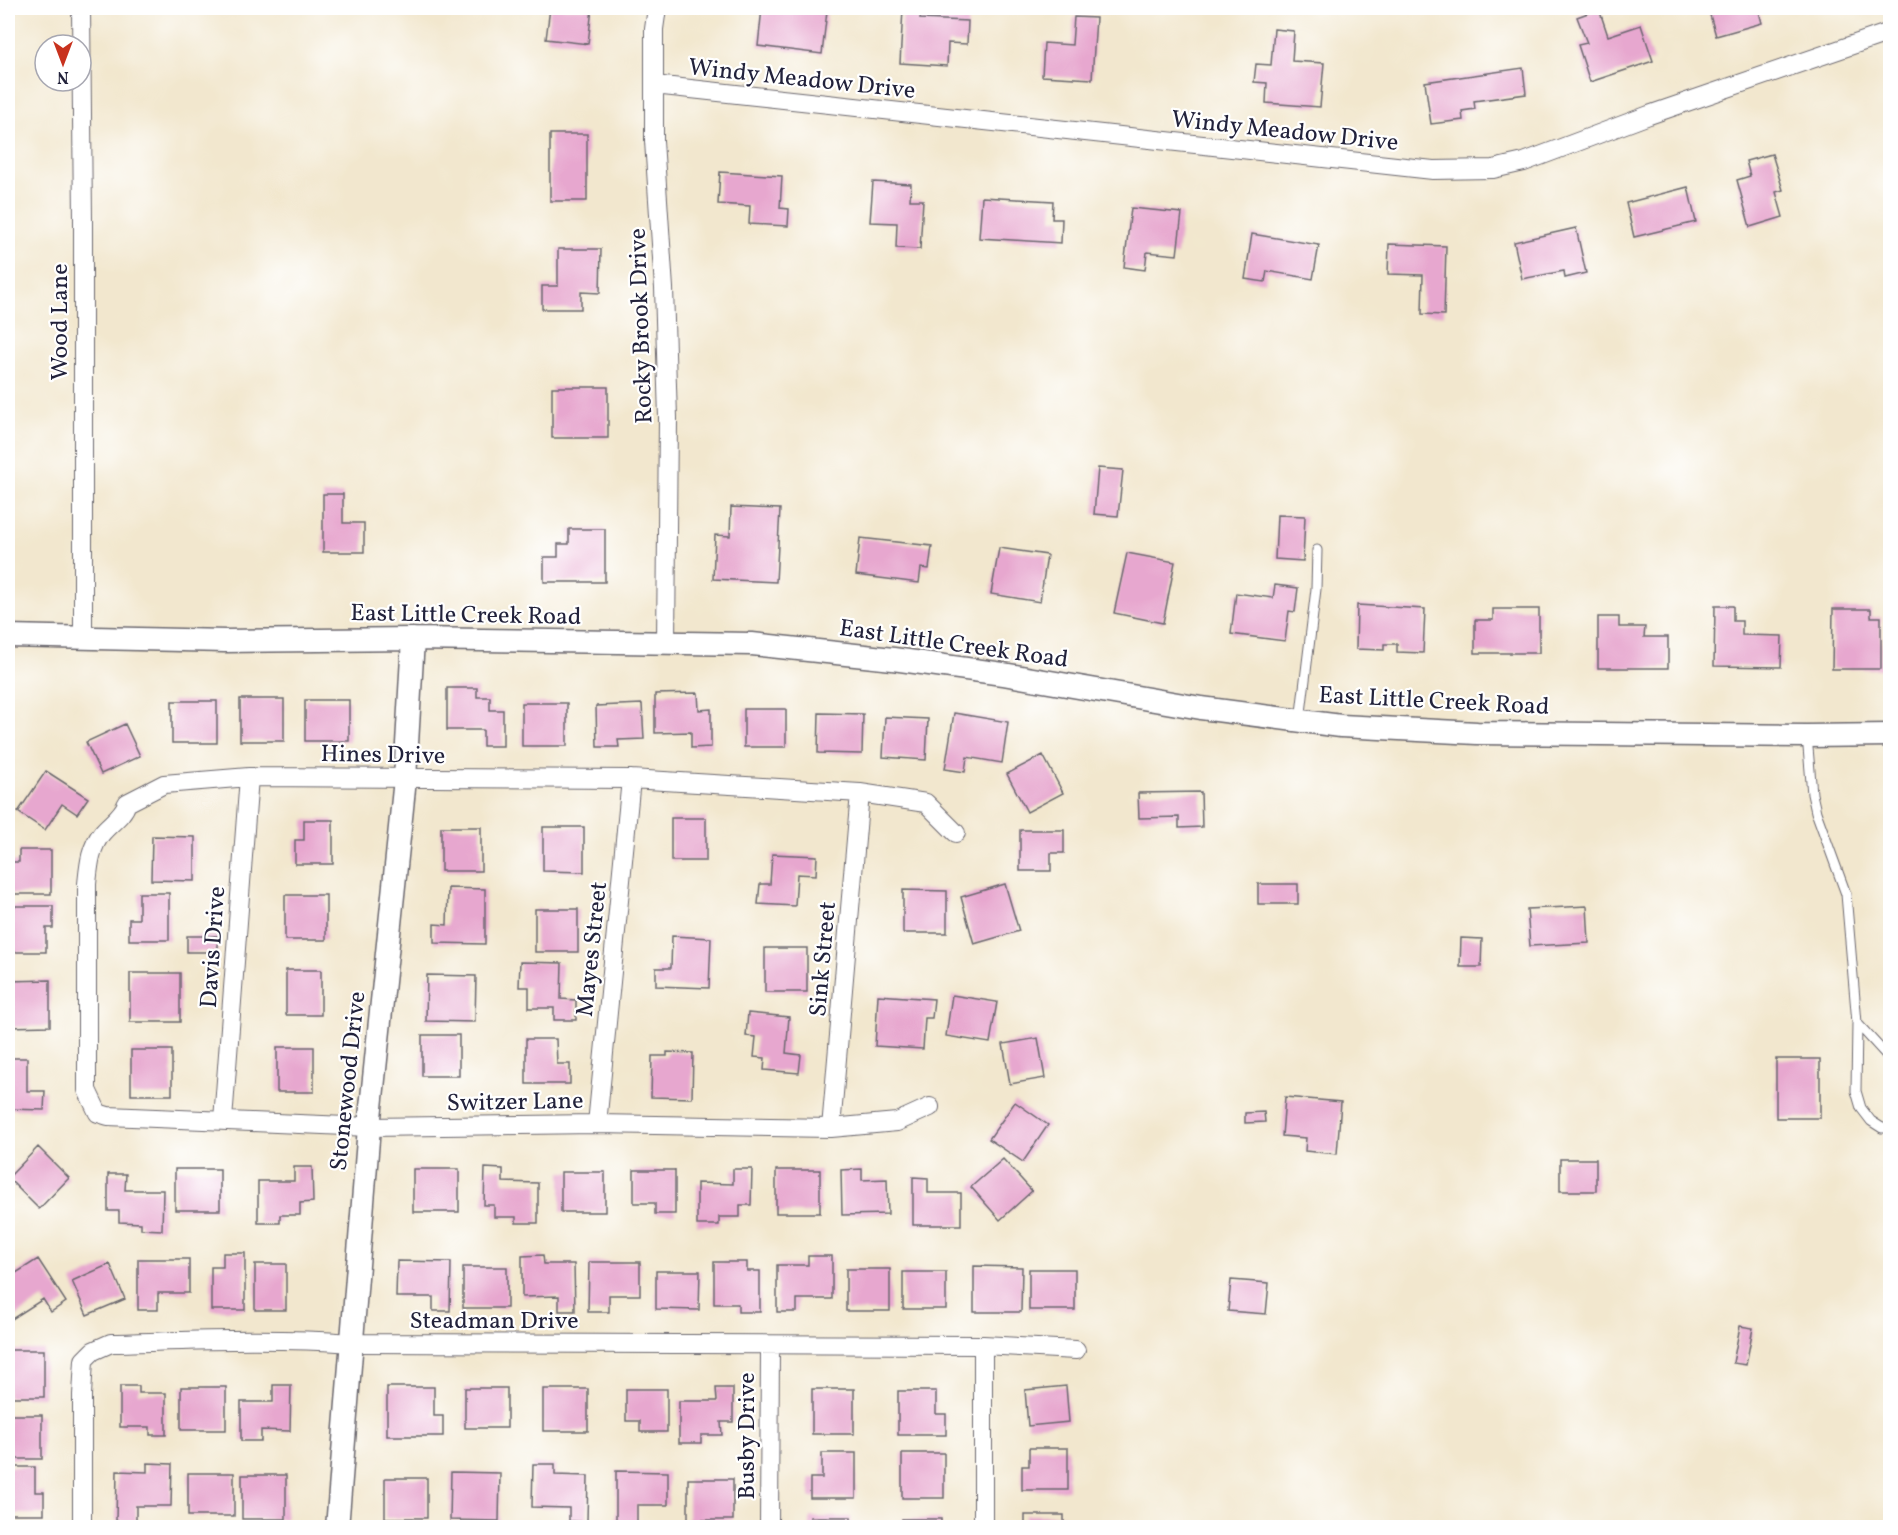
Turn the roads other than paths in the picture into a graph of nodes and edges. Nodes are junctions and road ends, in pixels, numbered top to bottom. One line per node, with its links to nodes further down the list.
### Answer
1 (81, 8): 7 (street, Wood Lane)
2 (657, 8): 4 (street, Rocky Brook Drive)
3 (1890, 32): 4 (street, Windy Meadow Drive)
4 (654, 85): 9 (street, Rocky Brook Drive)
5 (1317, 550): 10 (lane)
6 (8, 636): 7 (street, East Little Creek Road)
7 (83, 638): 8 (street, East Little Creek Road)
8 (412, 639): 9 (street, East Little Creek Road); 14 (street, Stonewood Drive)
9 (666, 644): 10 (street, East Little Creek Road)
10 (1300, 721): 12 (street, East Little Creek Road)
11 (1890, 735): 12 (street, East Little Creek Road)
12 (1807, 736): 18 (lane)
13 (249, 777): 14 (street, Hines Drive); 21 (street, Hines Drive); 22 (street, Davis Drive)
14 (405, 779): 15 (street, Hines Drive); 24 (street, Stonewood Drive)
15 (632, 779): 16 (street, Hines Drive); 23 (street, Mayes Street)
16 (860, 793): 17 (street, Hines Drive); 25 (street, Sink Street)
17 (956, 833)
18 (1857, 1023): 19 (lane); 26 (lane)
19 (1890, 1059)
20 (930, 1107): 25 (street, Switzer Lane)
21 (98, 1113): 22 (street, Switzer Lane)
22 (223, 1120): 24 (street, Switzer Lane)
23 (597, 1124): 24 (street, Switzer Lane); 25 (street, Switzer Lane)
24 (369, 1128): 27 (street, Stonewood Drive)
25 (831, 1128)
26 (1890, 1128)
27 (352, 1343): 28 (street, Steadman Drive); 31 (street, Steadman Drive); 32 (street, Stonewood Drive)
28 (770, 1345): 29 (street, Steadman Drive); 33 (street, Busby Drive)
29 (983, 1345): 30 (street, Steadman Drive); 34 (street)
30 (1076, 1350)
31 (82, 1527)
32 (337, 1527)
33 (769, 1527)
34 (983, 1527)

